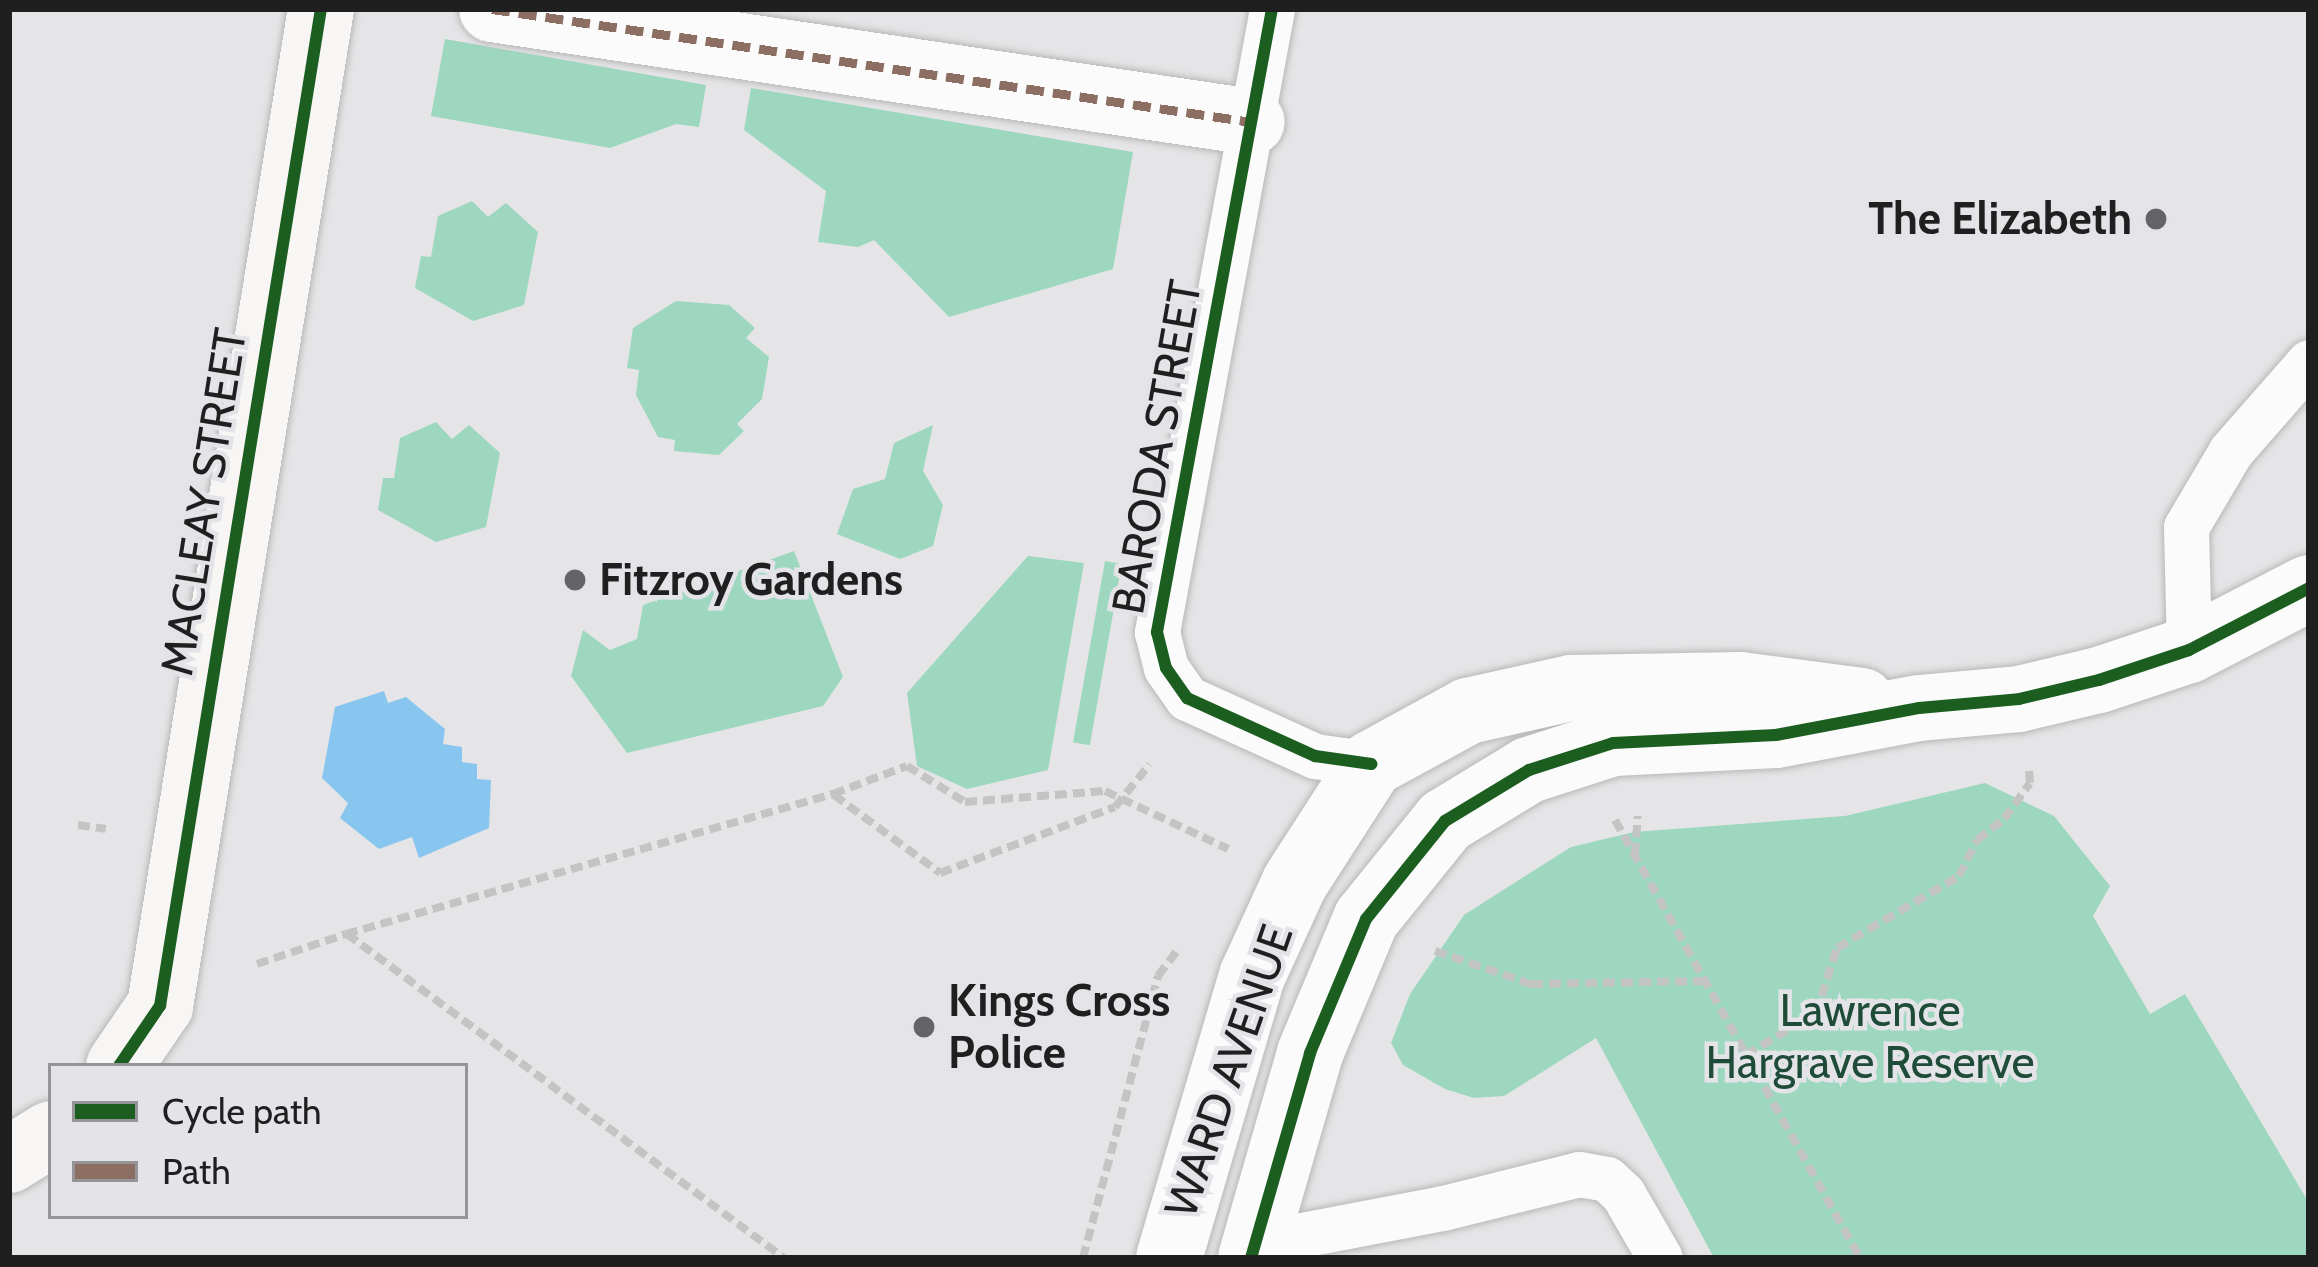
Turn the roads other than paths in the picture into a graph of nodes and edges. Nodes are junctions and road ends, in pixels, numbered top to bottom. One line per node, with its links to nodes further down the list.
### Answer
1 (321, 9): 10 (street, MACLEAY STREET)
2 (492, 9): 4 (street)
3 (1272, 9): 4 (lane, BARODA STREET)
4 (1252, 122): 9 (lane, BARODA STREET)
5 (2309, 362): 7 (lane)
6 (2309, 588): 7 (street)
7 (2189, 650): 8 (street)
8 (1919, 708): 9 (street); 13 (street, WARD AVENUE)
9 (1371, 764): 14 (street, WARD AVENUE)
10 (121, 1063)
11 (48, 1136): 12 (street)
12 (9, 1160)
13 (1252, 1251): 15 (lane)
14 (1168, 1258)
15 (1660, 1258)

